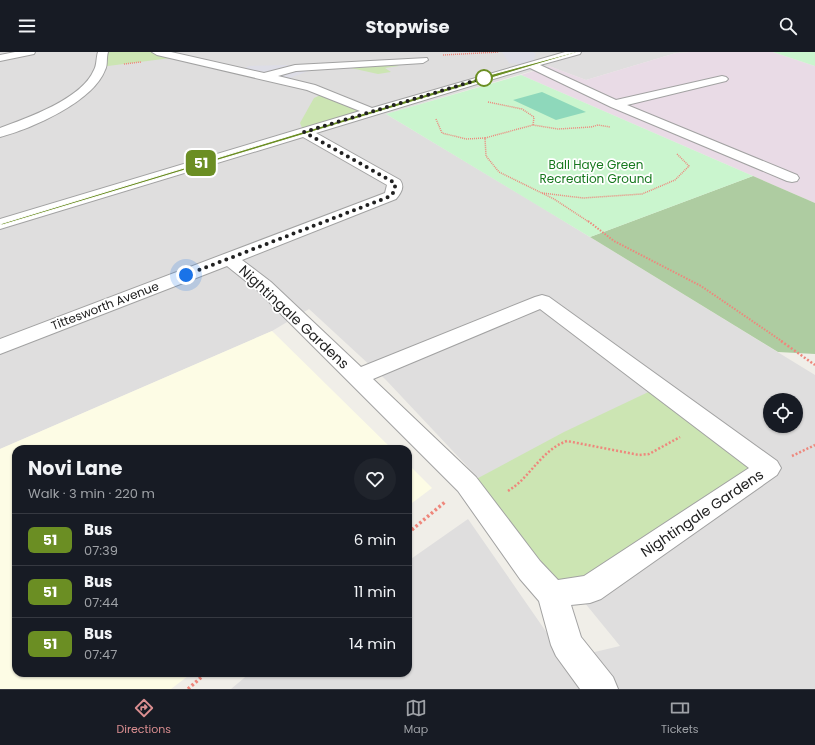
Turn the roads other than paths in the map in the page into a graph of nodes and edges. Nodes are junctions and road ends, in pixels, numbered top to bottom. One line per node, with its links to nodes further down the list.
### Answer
1 (30, 52): 5 (street)
2 (103, 52): 13 (street)
3 (157, 52): 8 (street)
4 (565, 53): 7 (street)
5 (0, 58)
6 (423, 60): 8 (street)
7 (531, 65): 10 (street); 11 (street)
8 (265, 76): 11 (street)
9 (722, 79): 10 (street)
10 (614, 104): 14 (street)
11 (372, 112): 12 (street)
12 (304, 132): 15 (street); 16 (street, Tittesworth Avenue)
13 (0, 133)
14 (792, 178)
15 (0, 224)
16 (229, 258): 17 (street, Tittesworth Avenue); 18 (street, Nightingale Gardens)
17 (0, 347)
18 (358, 377): 19 (street, Nightingale Gardens); 19 (street, Nightingale Gardens)
19 (552, 594): 20 (street)
20 (601, 689)

